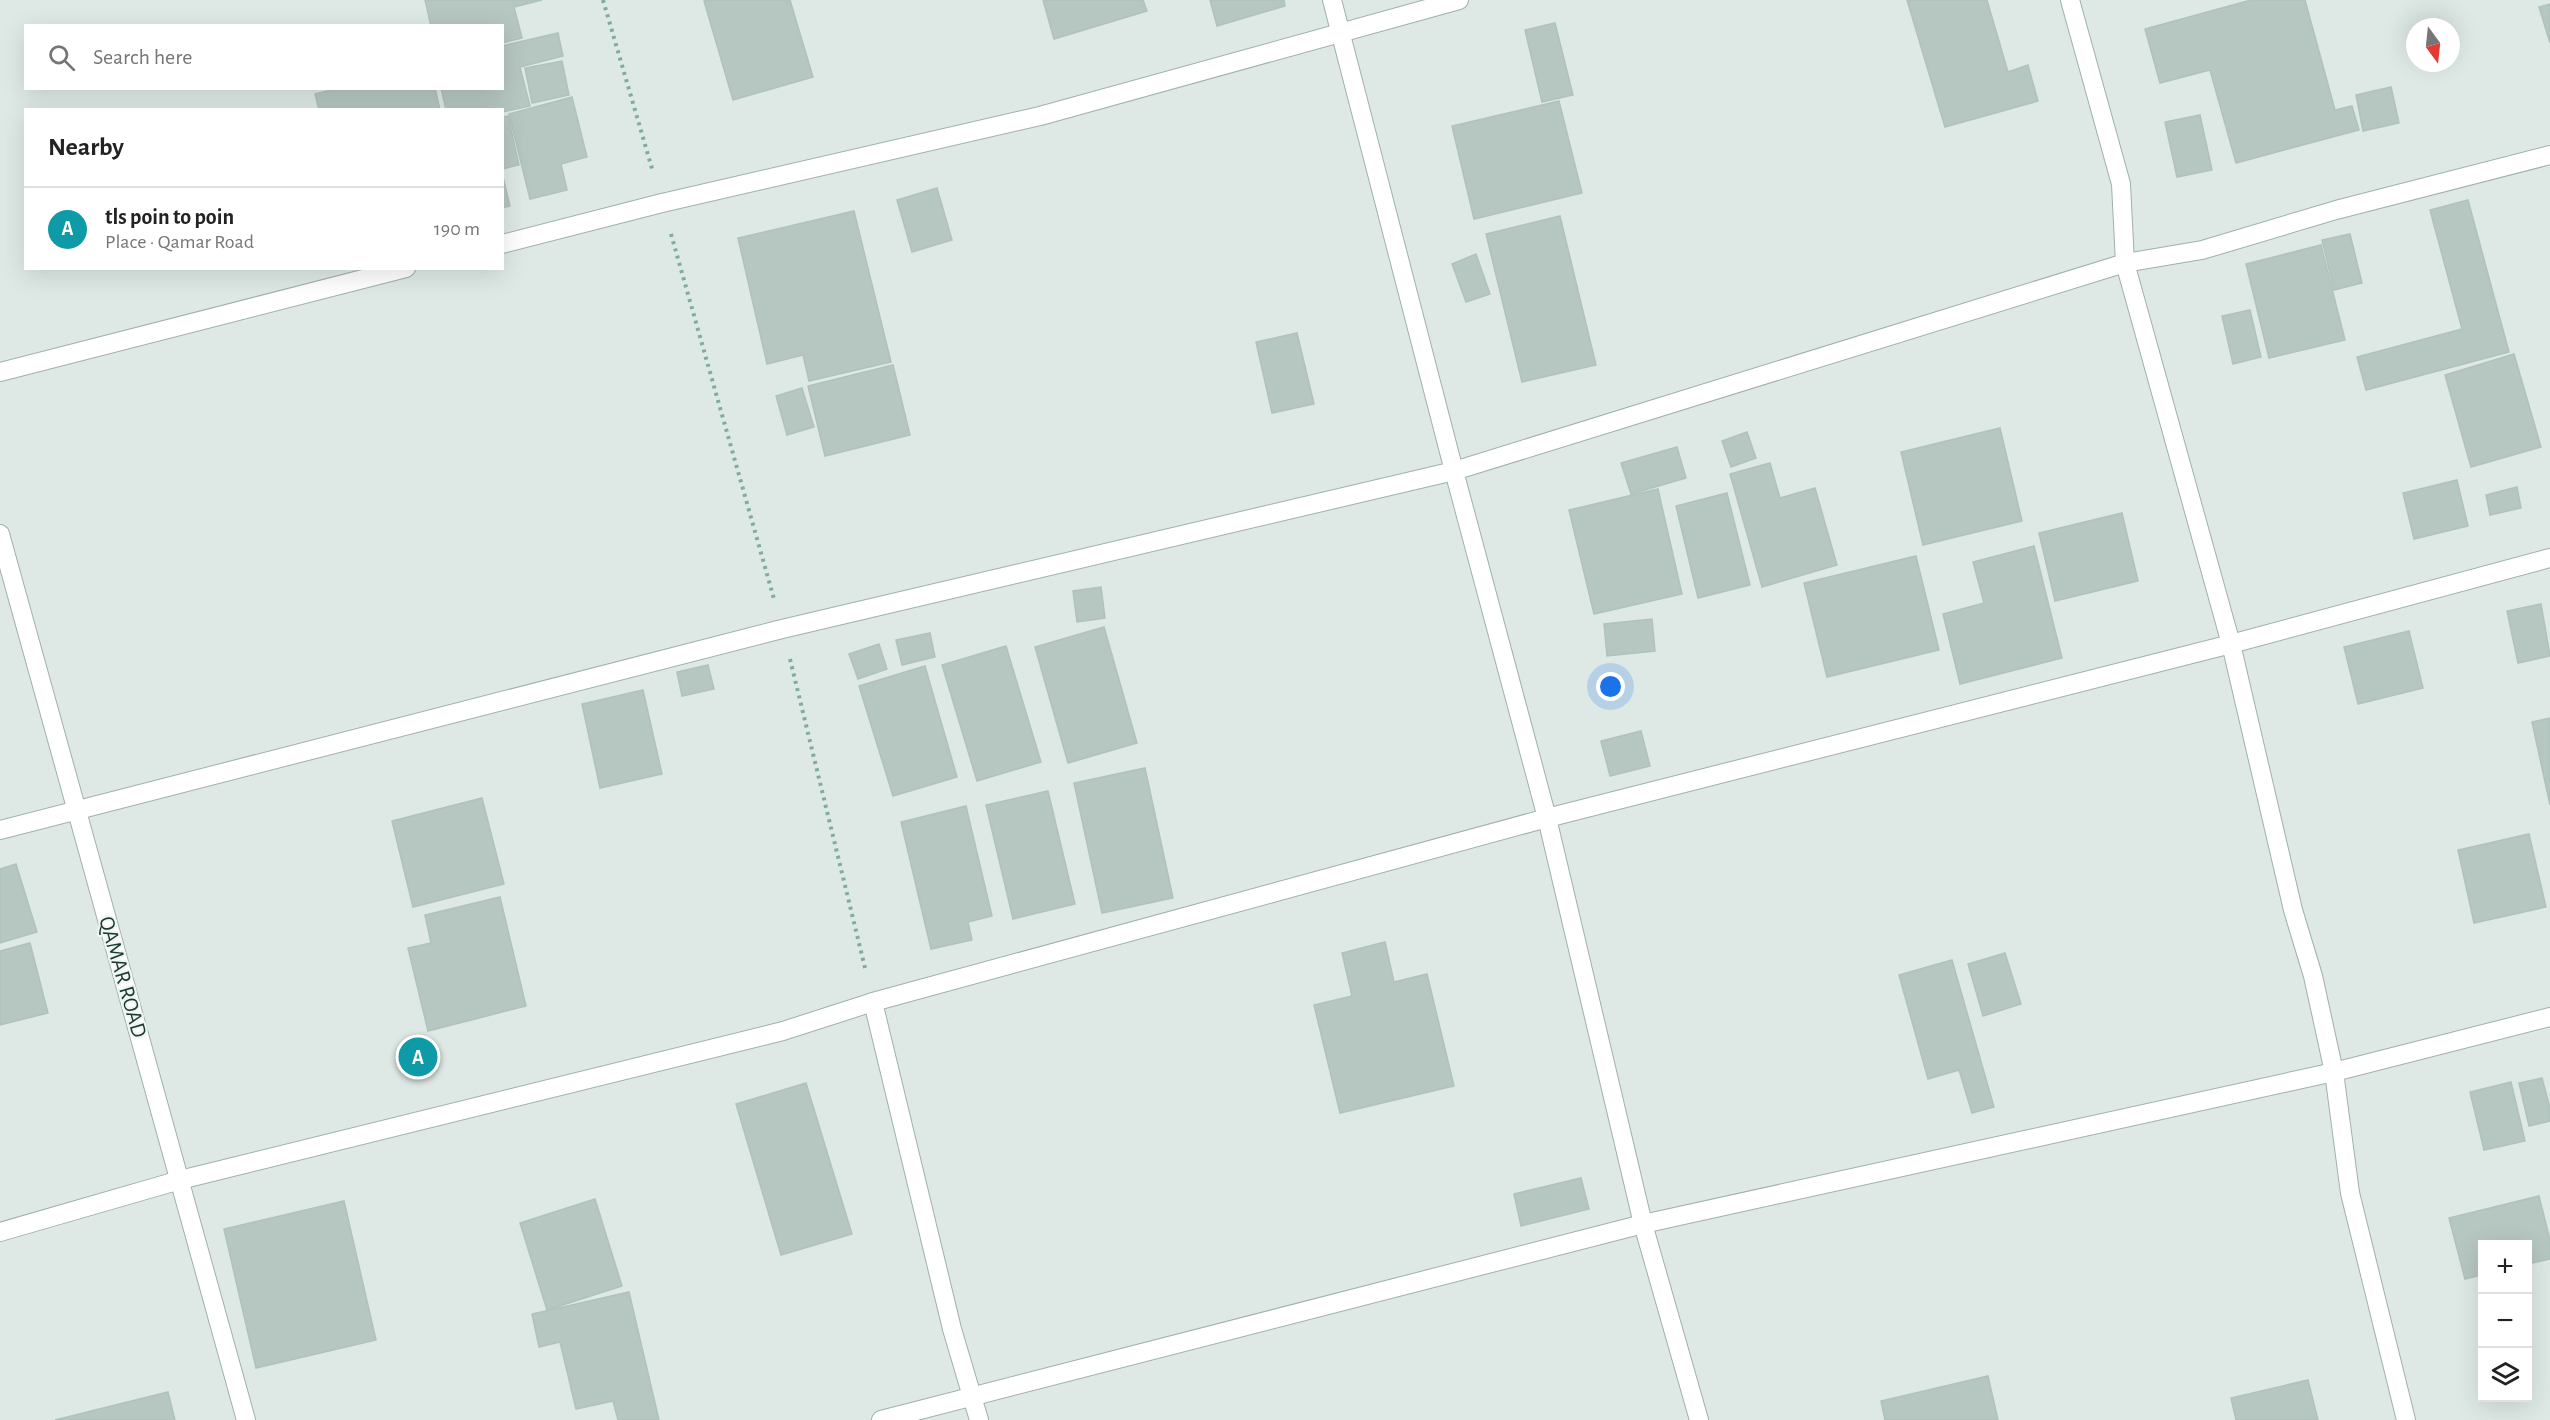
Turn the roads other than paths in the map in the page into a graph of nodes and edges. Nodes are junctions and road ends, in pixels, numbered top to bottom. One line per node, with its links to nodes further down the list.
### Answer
1 (1332, 0): 4 (street)
2 (1459, 0): 4 (street)
3 (2070, 0): 7 (street)
4 (1341, 31): 6 (street); 10 (street)
5 (2550, 154): 7 (street)
6 (504, 243)
7 (2125, 263): 10 (street); 13 (street)
8 (397, 270): 9 (street)
9 (0, 372)
10 (1454, 471): 14 (street); 15 (street)
11 (0, 534): 14 (street, QAMAR ROAD)
12 (2550, 558): 13 (street)
13 (2231, 644): 15 (street); 19 (street)
14 (76, 809): 16 (street); 20 (street, QAMAR ROAD)
15 (1547, 818): 17 (street); 21 (street)
16 (0, 830)
17 (873, 1002): 20 (street); 23 (street)
18 (2550, 1017): 19 (street)
19 (2334, 1072): 21 (street); 28 (street)
20 (180, 1180): 22 (street); 24 (street, QAMAR ROAD)
21 (1643, 1224): 23 (street); 27 (street)
22 (0, 1232)
23 (970, 1396): 25 (street); 26 (street)
24 (246, 1420)
25 (881, 1420)
26 (979, 1420)
27 (1699, 1420)
28 (2406, 1420)

